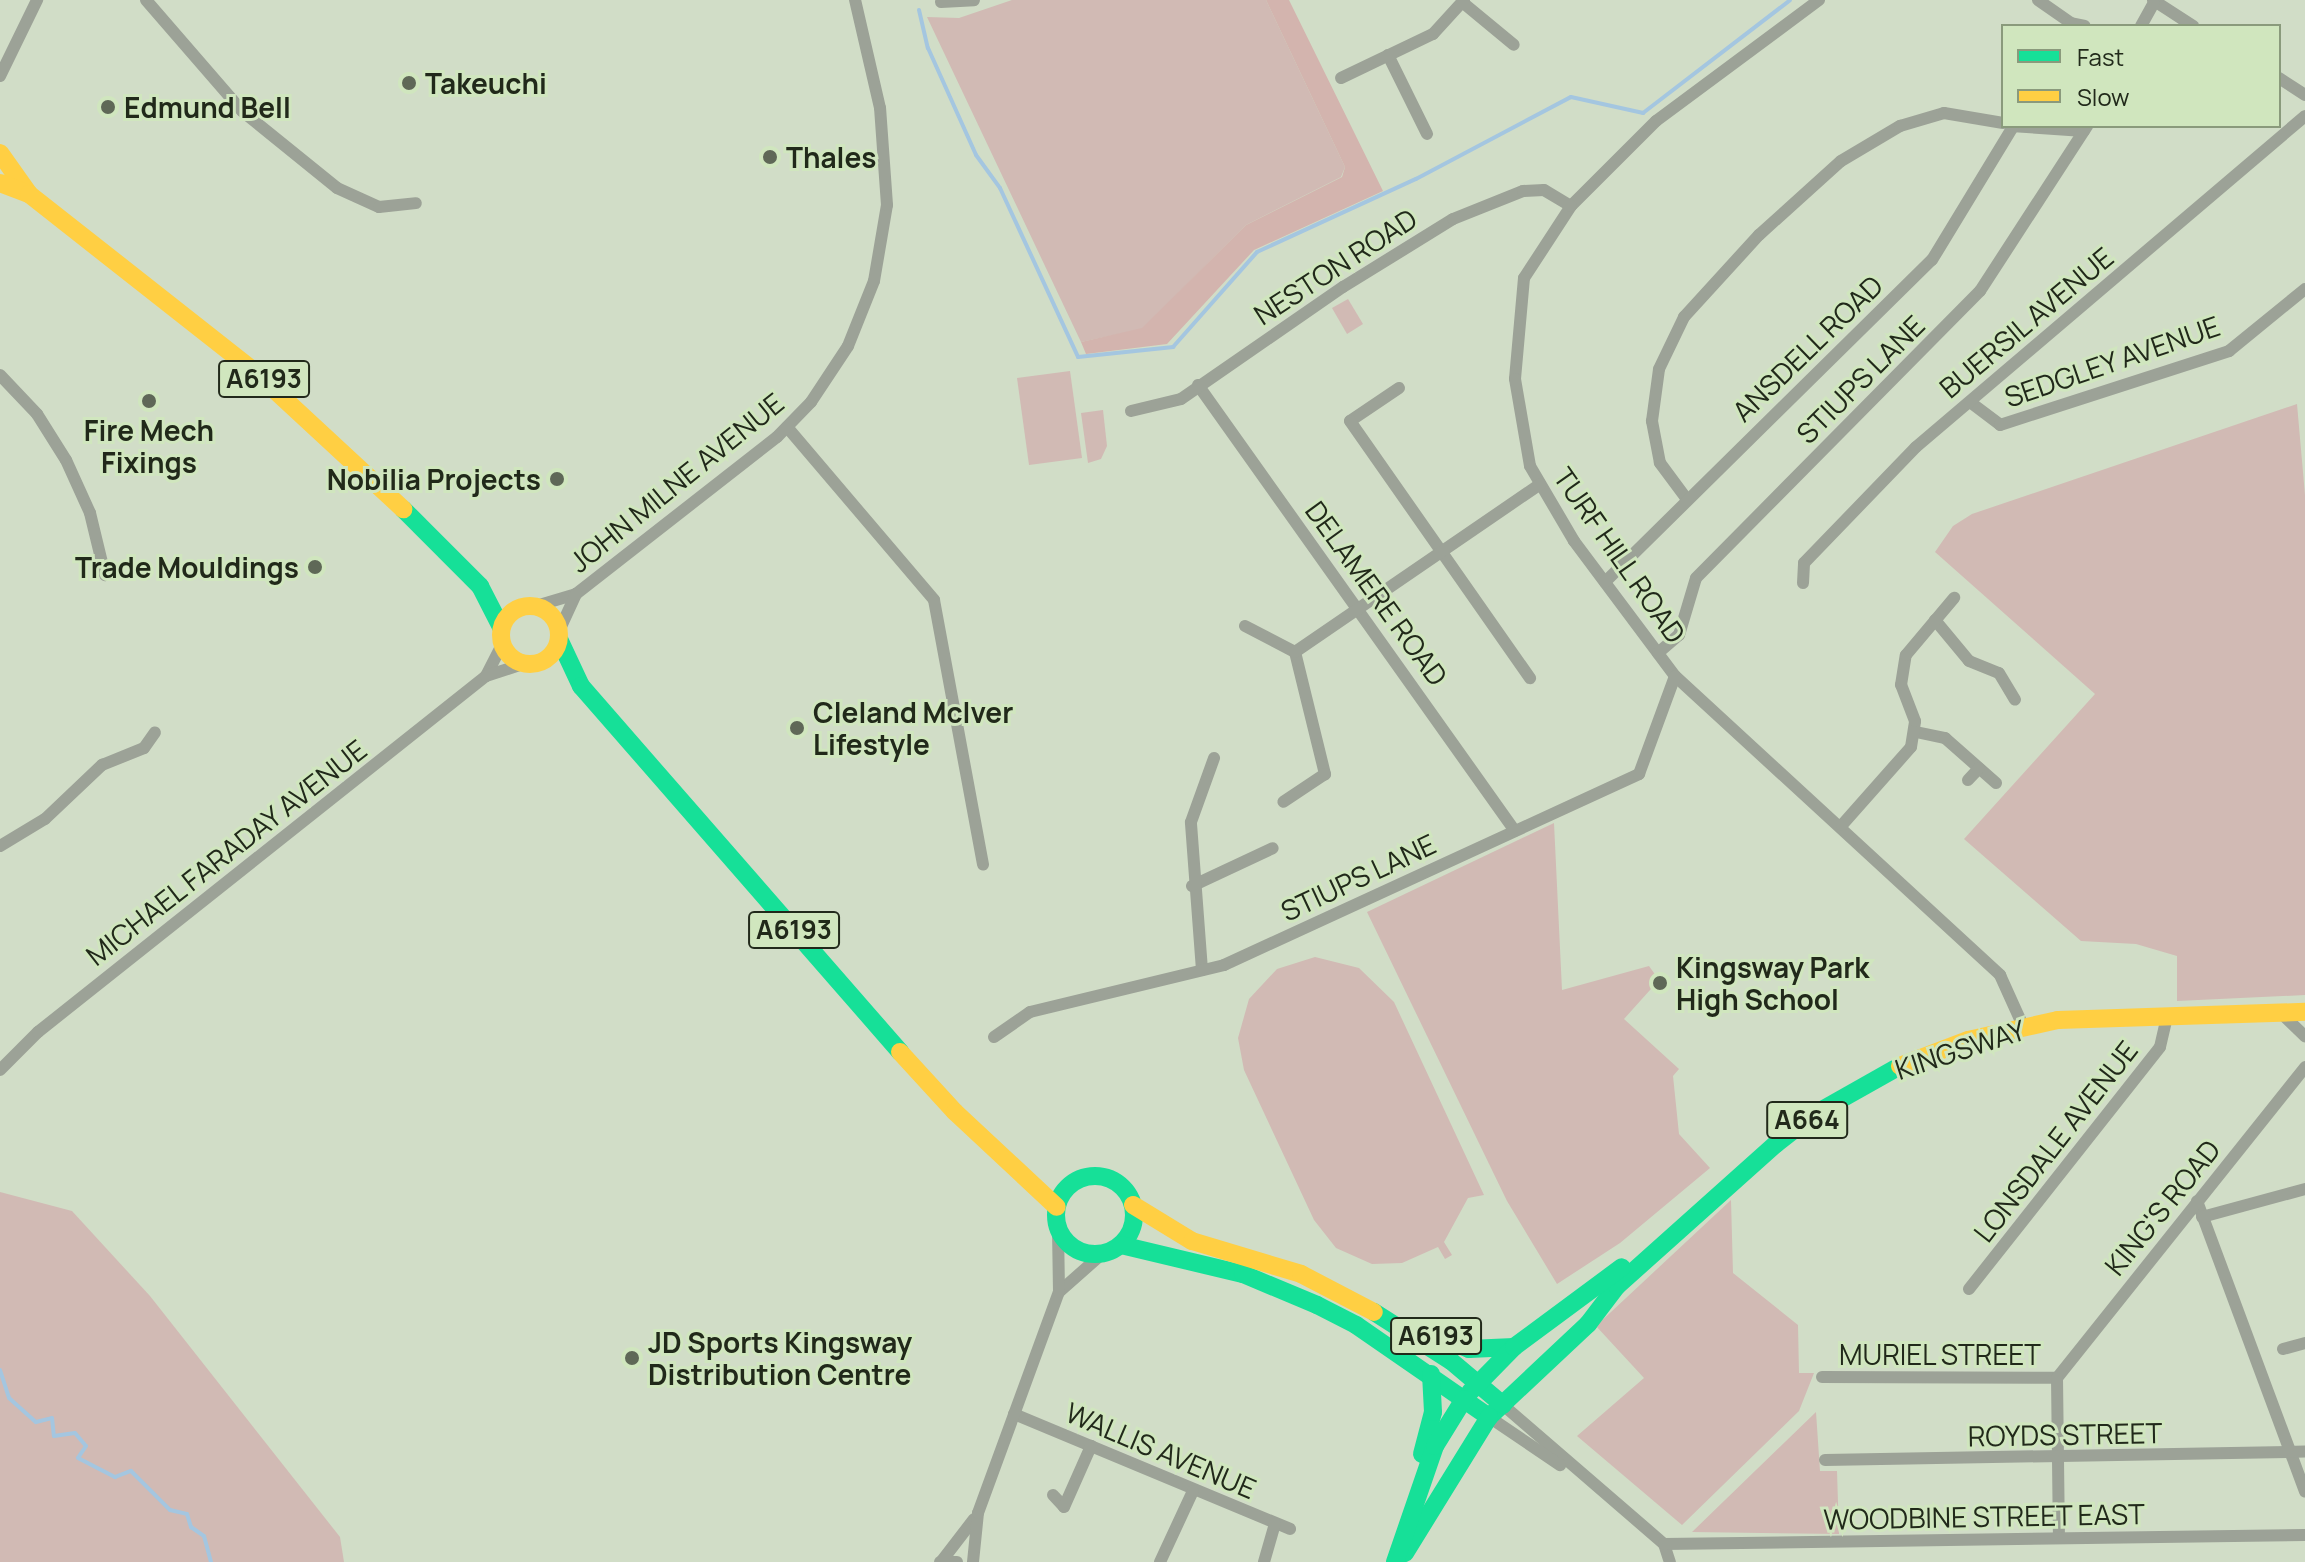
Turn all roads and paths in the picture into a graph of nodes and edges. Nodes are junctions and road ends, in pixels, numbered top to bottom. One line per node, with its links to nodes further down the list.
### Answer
1 (37, 0): 15 (street)
2 (146, 0): 27 (street)
3 (855, 0): 35 (street, JOHN MILNE AVENUE)
4 (974, 0): 7 (street)
5 (1819, 0): 28 (street, TURF HILL ROAD)
6 (2038, 0): 10 (street)
7 (946, 1)
8 (1463, 1): 13 (street); 14 (street)
9 (2154, 2): 11 (street); 12 (street)
10 (2076, 24)
11 (2142, 24)
12 (2190, 24)
13 (1514, 45)
14 (1388, 55): 16 (street); 23 (street)
15 (0, 76)
16 (1341, 78)
17 (2281, 79): 18 (street)
18 (2305, 95)
19 (2305, 116): 33 (street, BUERSIL AVENUE)
20 (2001, 123): 37 (street)
21 (2011, 128): 37 (street, ANSDELL ROAD)
22 (2086, 128): 52 (street, STIUPS LANE)
23 (1427, 134)
24 (0, 153): 26 (main road, A6193)
25 (0, 183): 26 (main road, A6193)
26 (29, 194): 42 (main road, A6193)
27 (416, 203)
28 (1571, 206): 31 (street, NESTON ROAD); 36 (street, TURF HILL ROAD)
29 (2305, 289): 33 (street, SEDGLEY AVENUE)
30 (0, 375): 39 (street)
31 (1198, 385): 34 (street, NESTON ROAD); 46 (street, DELAMERE ROAD)
32 (1399, 388): 38 (street)
33 (1970, 402): 41 (street, BUERSIL AVENUE)
34 (1131, 411)
35 (787, 427): 43 (street, JOHN MILNE AVENUE); 70 (street)
36 (1540, 484): 38 (street); 40 (street, TURF HILL ROAD)
37 (1686, 498): 40 (street, ANSDELL ROAD)
38 (1444, 550): 46 (street); 56 (street)
39 (105, 575)
40 (1605, 582): 52 (street, TURF HILL ROAD)
41 (1803, 583)
42 (480, 586): 45 (main road); 49 (main road)
43 (576, 594): 45 (street, JOHN MILNE AVENUE); 50 (street, JOHN MILNE AVENUE)
44 (1954, 598): 47 (street)
45 (529, 606): 49 (main road); 50 (main road, A6193)
46 (1359, 608): 51 (street); 67 (street, DELAMERE ROAD)
47 (1935, 620): 58 (street); 60 (street)
48 (1245, 626): 51 (street)
49 (502, 635): 53 (main road, A6193); 54 (street)
50 (559, 635): 53 (main road); 57 (main road, A6193)
51 (1295, 652): 65 (street)
52 (1658, 653): 55 (street, TURF HILL ROAD)
53 (530, 664): 54 (street); 57 (main road, A6193)
54 (486, 676): 80 (street, MICHAEL FARADAY AVENUE)
55 (1675, 676): 66 (street, TURF HILL ROAD); 67 (street, STIUPS LANE)
56 (1530, 678)
57 (581, 686): 81 (main road, A6193)
58 (2015, 700)
59 (155, 732): 68 (street)
60 (1916, 732): 62 (street); 66 (street)
61 (1214, 758): 71 (street)
62 (1979, 768): 63 (street); 64 (street)
63 (1968, 780)
64 (1996, 783)
65 (1283, 802)
66 (1842, 825): 76 (street, TURF HILL ROAD)
67 (1515, 831): 72 (street, STIUPS LANE)
68 (0, 846)
69 (1273, 848): 71 (street)
70 (983, 865)
71 (1192, 886): 72 (street)
72 (1202, 970): 78 (street, STIUPS LANE)
73 (2305, 1012): 74 (main road, KINGSWAY / A664)
74 (2282, 1015): 75 (main road, KINGSWAY / A664); 77 (street)
75 (2167, 1017): 76 (main road, KINGSWAY / A664); 92 (street, LONSDALE AVENUE)
76 (2023, 1026): 89 (main road, KINGSWAY / A664)
77 (2305, 1036)
78 (994, 1037)
79 (2305, 1067): 84 (street, KING'S ROAD)
80 (0, 1070)
81 (1015, 1167): 82 (main road, A6193); 86 (main road, A6193)
82 (1070, 1186): 85 (main road, A6193); 86 (main road)
83 (2305, 1189): 87 (street)
84 (2197, 1201): 87 (street); 100 (street, KING'S ROAD)
85 (1133, 1205): 90 (main road); 94 (main road, A6193)
86 (1057, 1207): 88 (main road)
87 (2202, 1217): 105 (street)
88 (1058, 1227): 91 (main road); 93 (street)
89 (1671, 1239): 96 (main road, KINGSWAY / A664); 101 (main road, KINGSWAY / A664)
90 (1121, 1245): 91 (main road); 98 (main road, A6193)
91 (1102, 1254): 93 (street)
92 (1969, 1289)
93 (1059, 1292): 102 (street)
94 (1362, 1304): 96 (main road, A6193); 101 (main road, A6193)
95 (2305, 1343): 97 (street)
96 (1514, 1347): 101 (main road, KINGSWAY / A664)
97 (2283, 1349)
98 (1431, 1374): 101 (main road, A6193); 114 (main road, A664)
99 (1822, 1377): 100 (street, MURIEL STREET)
100 (2057, 1378): 106 (street)
101 (1484, 1401): 114 (main road, KINGSWAY / A664); 117 (street); 123 (main road, KINGSWAY / A664)
102 (1014, 1414): 103 (street, WALLIS AVENUE); 111 (street)
103 (1091, 1446): 108 (street, WALLIS AVENUE); 110 (street)
104 (2305, 1452): 105 (street, ROYDS STREET)
105 (2292, 1456): 106 (street, ROYDS STREET); 109 (street)
106 (2058, 1457): 107 (street, ROYDS STREET); 116 (street)
107 (1825, 1460)
108 (1193, 1491): 112 (street, WALLIS AVENUE); 121 (street)
109 (2305, 1492)
110 (1053, 1495)
111 (978, 1513): 118 (street); 120 (street)
112 (1275, 1524): 113 (street, WALLIS AVENUE); 122 (street)
113 (1290, 1529)
114 (1401, 1535): 123 (main road, KINGSWAY / A664)
115 (2305, 1535): 116 (street, WOODBINE STREET EAST)
116 (2059, 1538): 117 (street, WOODBINE STREET EAST)
117 (1664, 1544): 124 (street)
118 (940, 1562): 119 (street)
119 (957, 1562)
120 (973, 1562)
121 (1160, 1562)
122 (1264, 1562)
123 (1398, 1562)
124 (1670, 1562)

